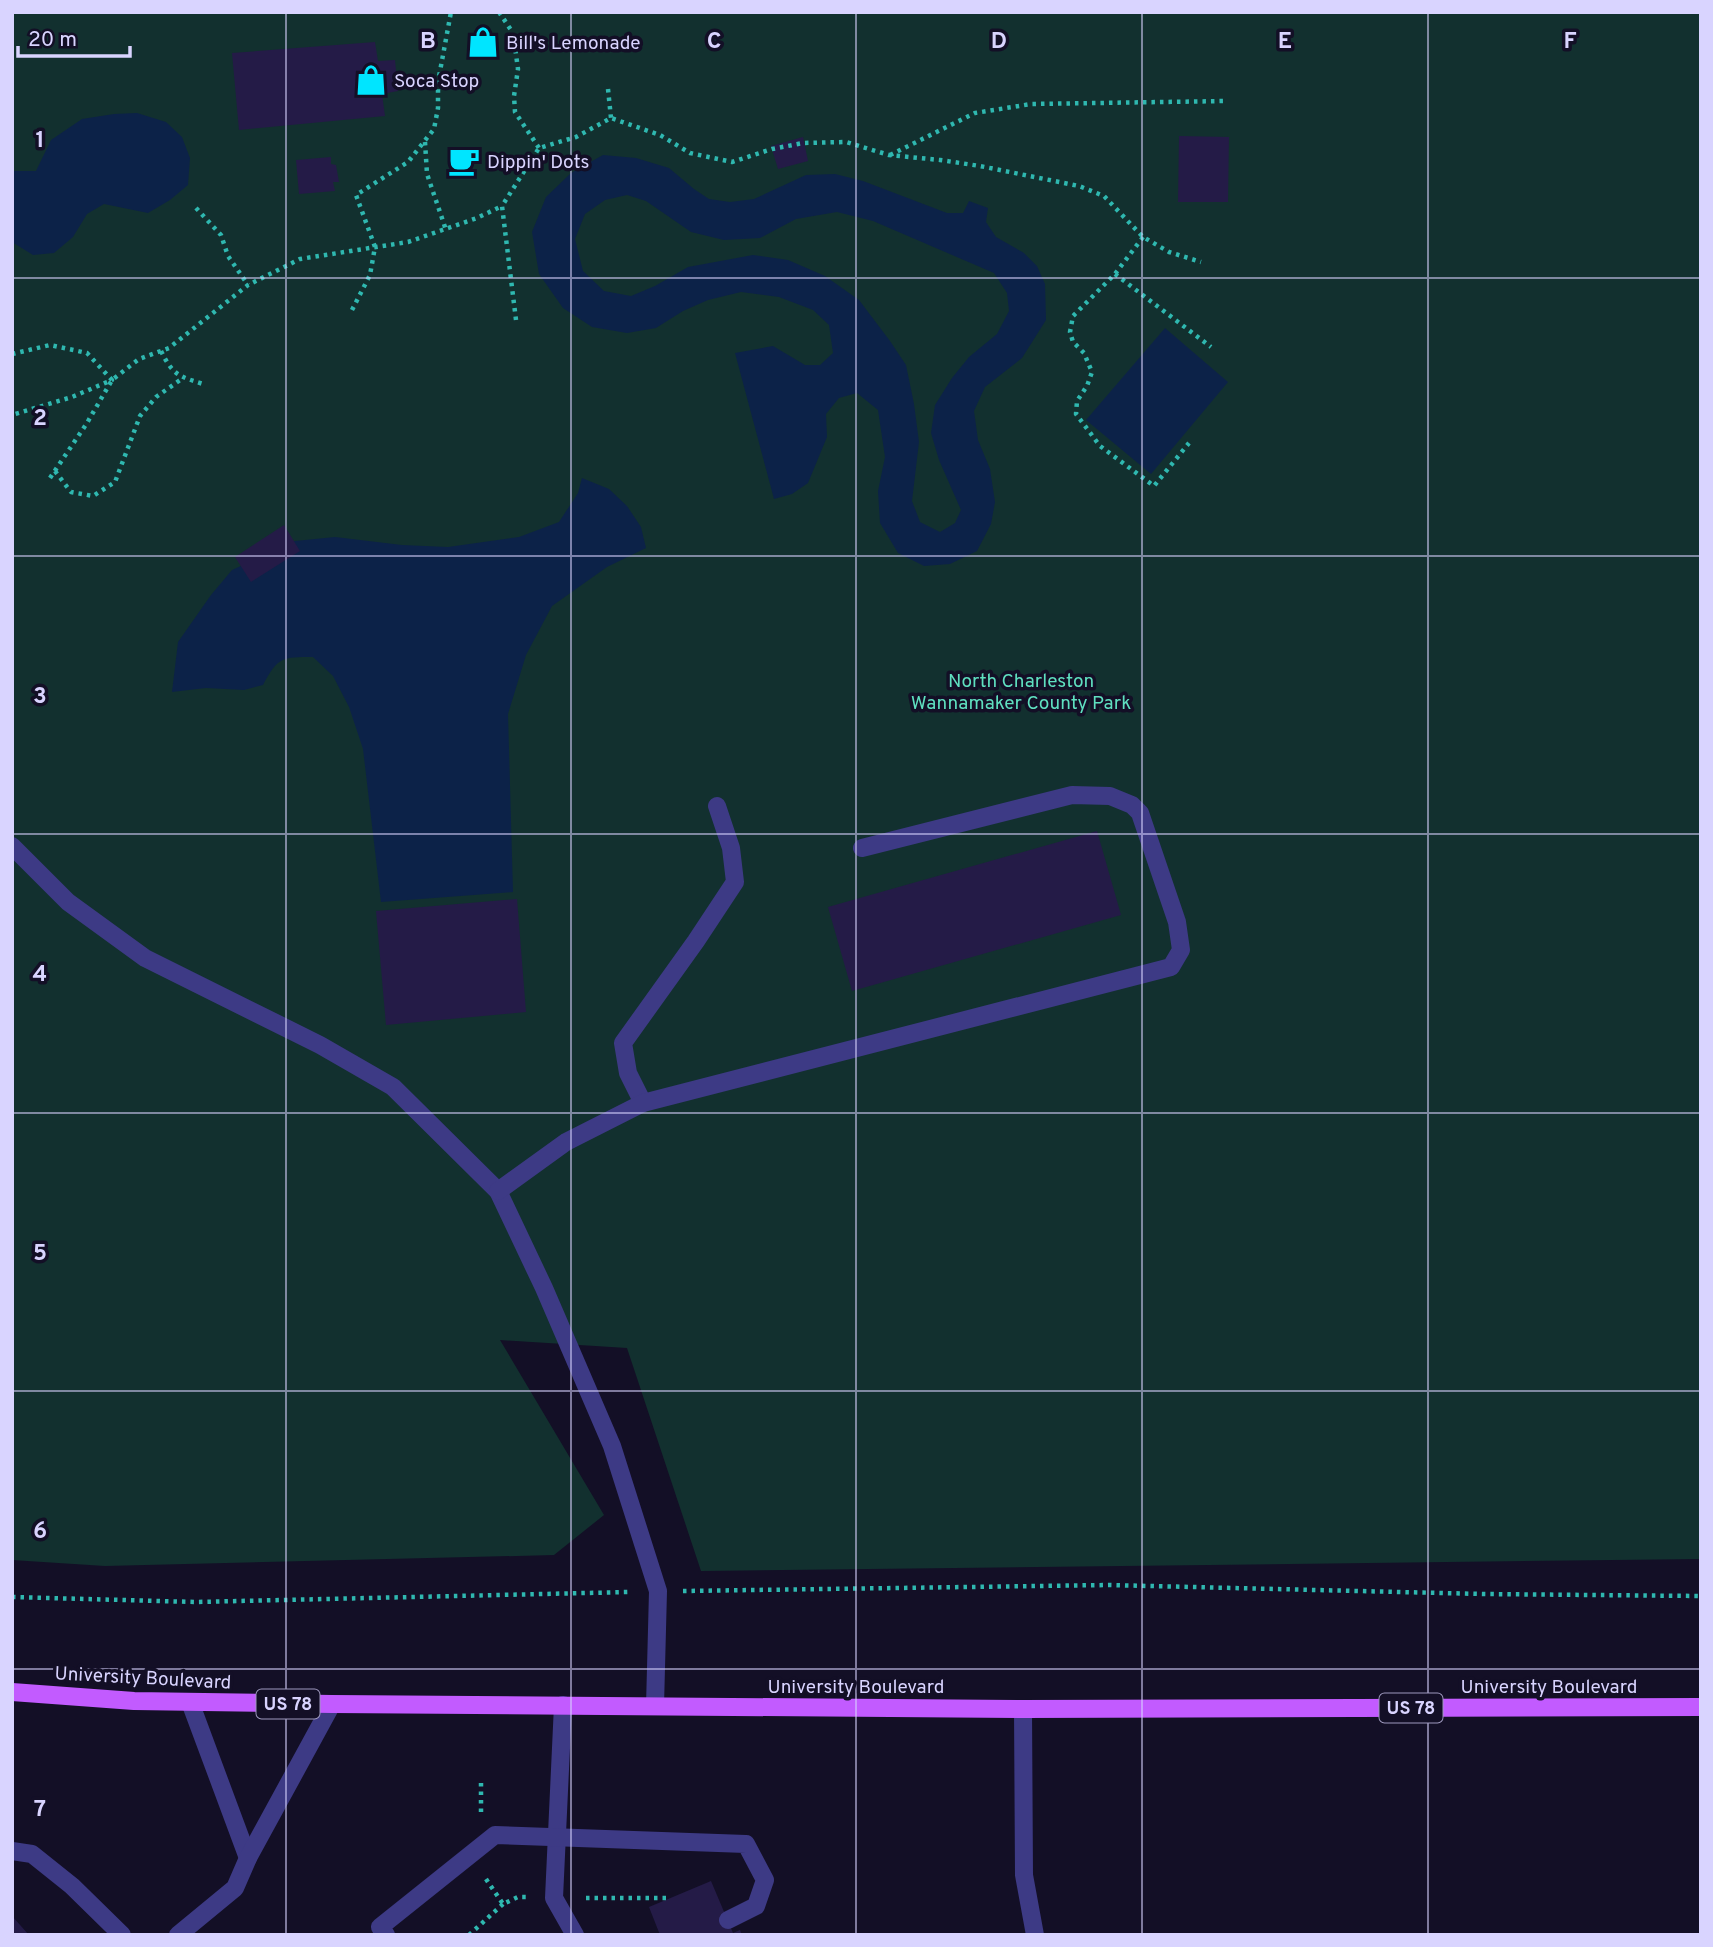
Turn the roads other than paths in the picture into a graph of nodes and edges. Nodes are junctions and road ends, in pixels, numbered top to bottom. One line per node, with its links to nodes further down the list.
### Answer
1 (717, 806): 4 (street)
2 (12, 846): 5 (street)
3 (862, 848): 4 (street)
4 (643, 1103): 5 (street)
5 (498, 1191): 10 (street)
6 (12, 1692): 7 (main road, University Boulevard / US 78)
7 (190, 1702): 8 (main road, University Boulevard / US 78); 15 (street)
8 (332, 1704): 9 (main road, University Boulevard / US 78); 15 (street)
9 (563, 1705): 10 (main road, University Boulevard / US 78); 13 (street)
10 (655, 1706): 12 (main road, University Boulevard / US 78)
11 (1701, 1707): 12 (main road, University Boulevard / US 78)
12 (1023, 1709): 21 (street)
13 (558, 1837): 16 (street); 19 (street); 20 (street)
14 (12, 1851): 17 (street)
15 (248, 1857): 18 (street)
16 (728, 1920)
17 (122, 1935)
18 (178, 1935)
19 (386, 1935)
20 (575, 1935)
21 (1035, 1935)

